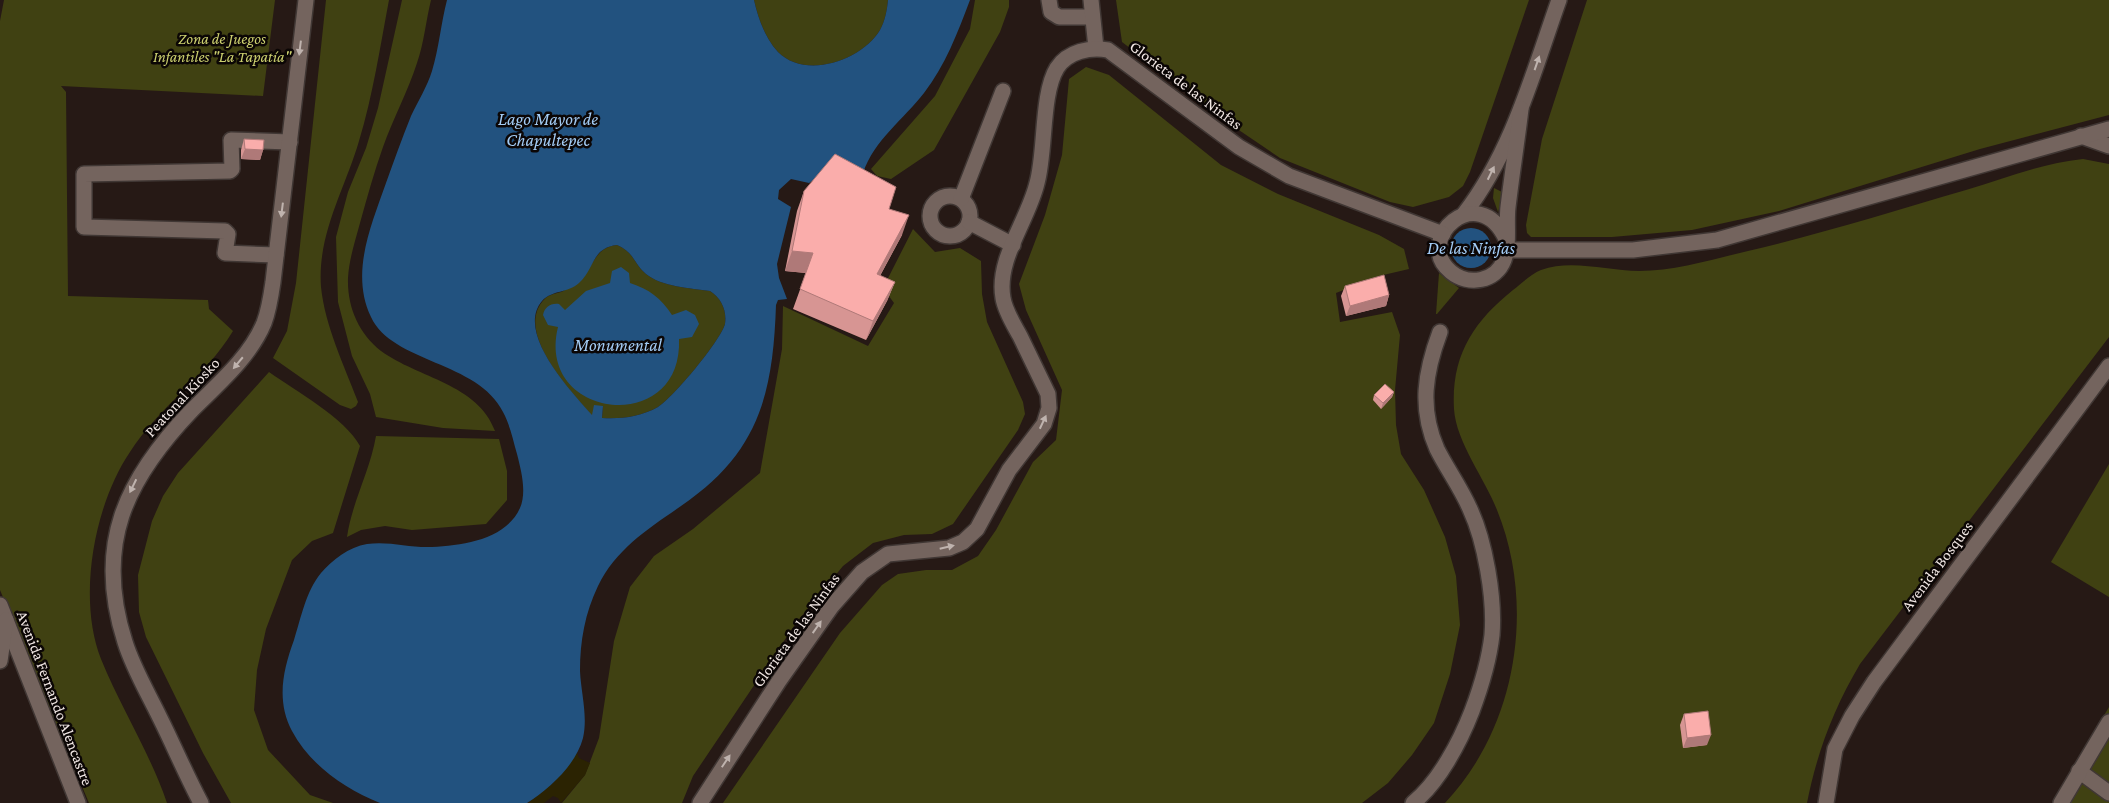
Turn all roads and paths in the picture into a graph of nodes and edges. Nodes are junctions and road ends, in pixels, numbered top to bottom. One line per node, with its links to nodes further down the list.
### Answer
1 (306, 0): 11 (street, Peatonal Kiosko, one-way to 11)
2 (1049, 0): 5 (street)
3 (1091, 0): 5 (street)
4 (1559, 0): 8 (street, one-way to 4)
5 (1092, 17): 6 (street)
6 (1096, 48): 16 (street, Glorieta de las Ninfas); 17 (street, Glorieta de las Ninfas)
7 (1003, 90): 13 (street)
8 (1521, 109): 14 (street, one-way to 8); 18 (street)
9 (2109, 129): 10 (street)
10 (2081, 136): 12 (street); 18 (street)
11 (290, 142): 19 (street, Peatonal Kiosko, one-way to 19); 19 (street)
12 (2109, 146)
13 (961, 199): 15 (street); 15 (street)
14 (1464, 214): 16 (street); 18 (street)
15 (969, 222): 17 (street)
16 (1443, 234): 18 (street)
17 (1012, 245): 30 (street, Glorieta de las Ninfas, one-way to 17)
18 (1506, 245)
19 (276, 255): 29 (street, Peatonal Kiosko, one-way to 29)
20 (1440, 332): 31 (street)
21 (2109, 366): 32 (street, Avenida Bosques)
22 (0, 605): 23 (street, Avenida Fernando Alencastre)
23 (6, 620): 24 (street); 28 (street, Avenida Fernando Alencastre)
24 (0, 661)
25 (2109, 722): 26 (street)
26 (2080, 772): 27 (street); 33 (street)
27 (2109, 793)
28 (78, 803)
29 (200, 803)
30 (700, 803)
31 (1413, 803)
32 (1826, 803)
33 (2061, 803)

